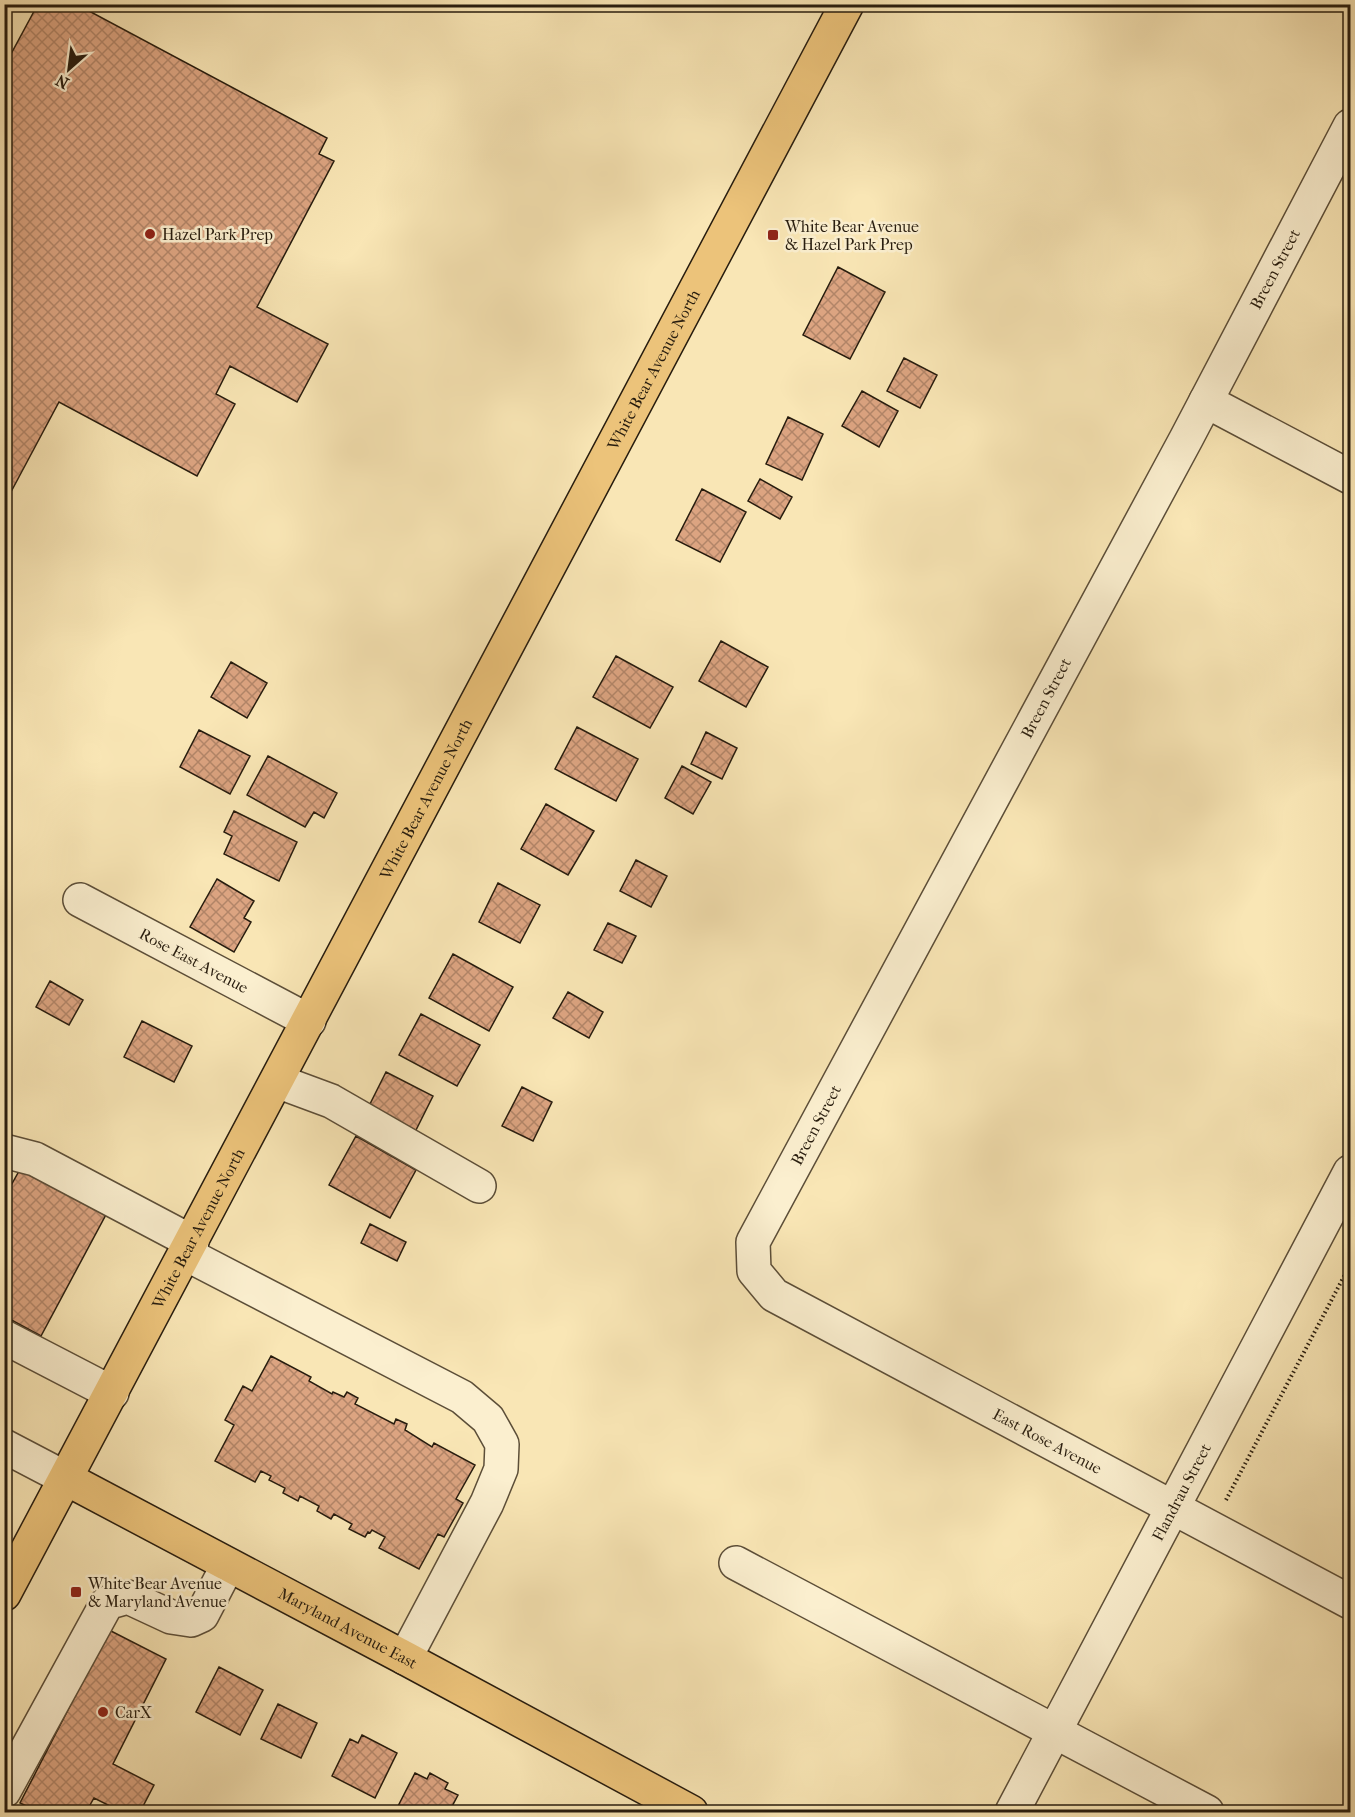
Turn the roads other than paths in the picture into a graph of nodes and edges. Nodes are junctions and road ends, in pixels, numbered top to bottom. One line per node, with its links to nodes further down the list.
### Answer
1 (847, 4): 6 (main road, White Bear Avenue North)
2 (1350, 126): 3 (street, Breen Street)
3 (1206, 401): 4 (street); 12 (street, Breen Street)
4 (1350, 477)
5 (80, 900): 6 (street, Rose East Avenue)
6 (309, 1021): 7 (main road, White Bear Avenue North)
7 (277, 1081): 10 (street); 11 (main road, White Bear Avenue North)
8 (4, 1151): 11 (street)
9 (1350, 1172): 17 (street, Flandrau Street)
10 (479, 1186)
11 (189, 1248): 14 (main road, White Bear Avenue North); 22 (street)
12 (754, 1271): 17 (street, East Rose Avenue)
13 (4, 1337): 14 (street)
14 (112, 1393): 16 (main road, White Bear Avenue North)
15 (4, 1446): 16 (street, Maryland Avenue East)
16 (67, 1479): 19 (main road, Maryland Avenue East); 20 (main road, White Bear Avenue North)
17 (1173, 1507): 21 (street, East Rose Avenue); 23 (street, Flandrau Street)
18 (736, 1563): 23 (street)
19 (228, 1565): 22 (main road, Maryland Avenue East); 24 (street)
20 (6, 1588)
21 (1350, 1602)
22 (405, 1658): 27 (main road, Maryland Avenue East)
23 (1054, 1731): 28 (street, Flandrau Street); 29 (street)
24 (4, 1791)
25 (4, 1804): 26 (street)
26 (19, 1812)
27 (691, 1812)
28 (1012, 1812)
29 (1207, 1812)

